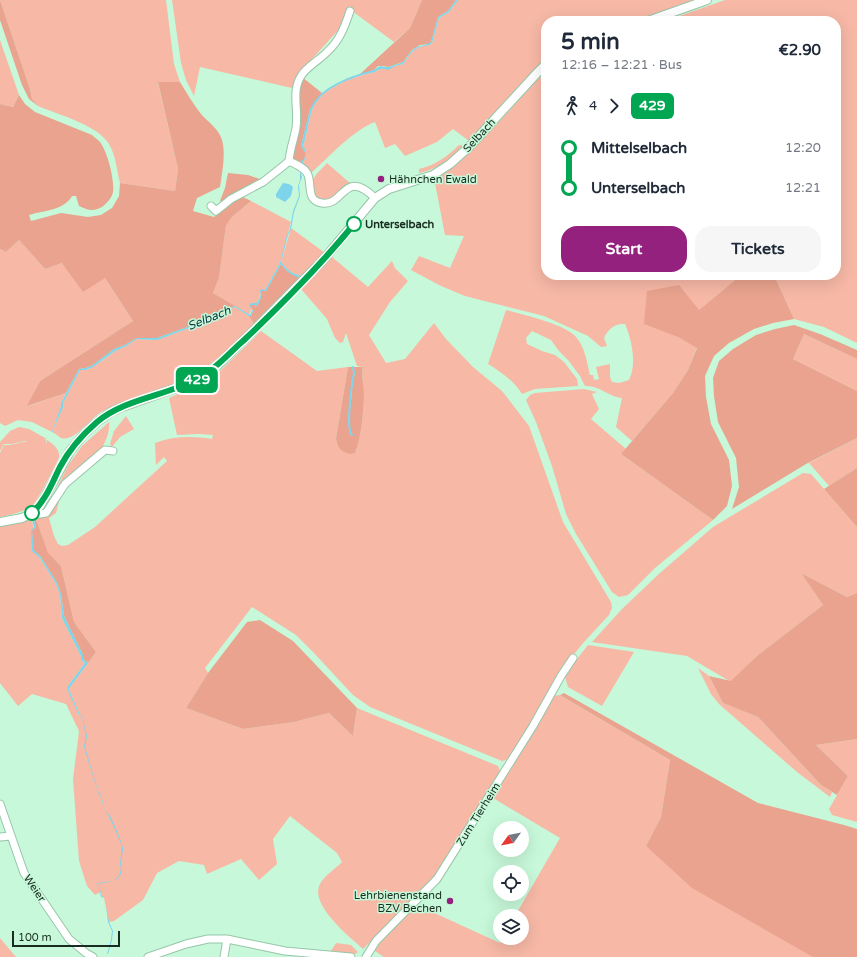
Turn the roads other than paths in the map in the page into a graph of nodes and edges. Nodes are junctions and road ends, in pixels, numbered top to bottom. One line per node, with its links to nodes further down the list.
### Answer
1 (707, 0): 3 (street)
2 (350, 11): 5 (street)
3 (662, 16)
4 (541, 69): 6 (street, Selbach)
5 (288, 161): 6 (street); 7 (street)
6 (375, 198): 9 (street, Selbach)
7 (211, 206)
8 (113, 451): 9 (street)
9 (32, 513): 10 (street)
10 (0, 522)
11 (573, 658): 20 (street, Zum Tierheim)
12 (0, 804): 13 (street, Weier)
13 (12, 836): 14 (street); 16 (street, Weier)
14 (0, 837)
15 (227, 939): 17 (street); 18 (street); 19 (street)
16 (93, 957)
17 (148, 957)
18 (224, 957)
19 (351, 957)
20 (366, 957)

